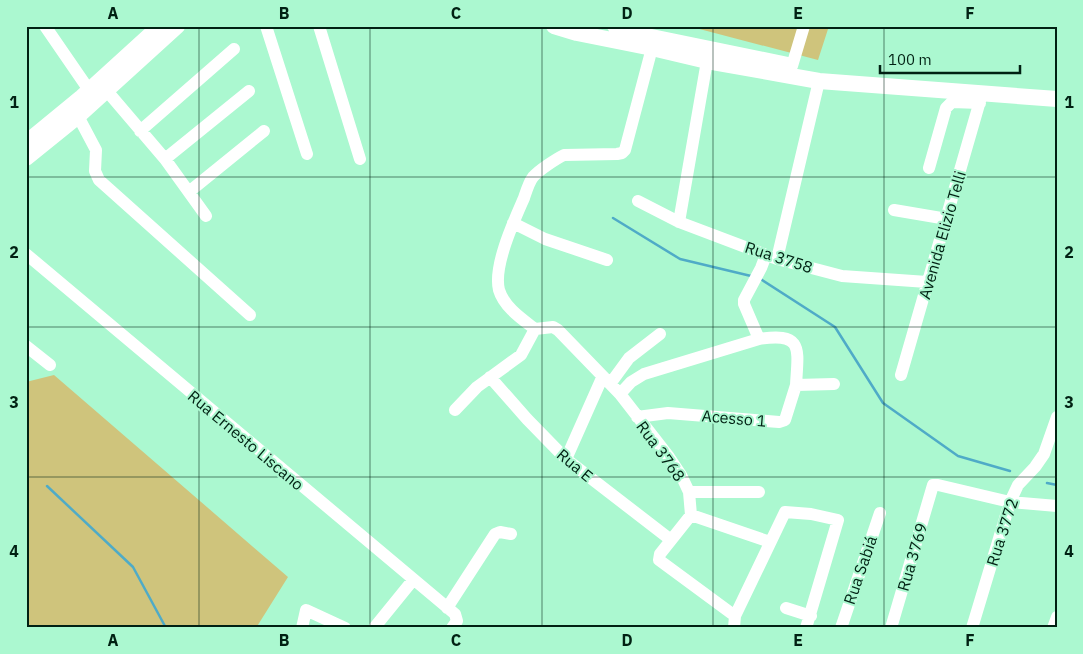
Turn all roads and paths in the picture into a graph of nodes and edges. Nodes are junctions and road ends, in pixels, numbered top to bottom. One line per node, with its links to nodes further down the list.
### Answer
1 (45, 26): 16 (street)
2 (160, 26): 16 (main road)
3 (178, 26): 17 (main road)
4 (266, 26): 25 (street)
5 (319, 26): 28 (street)
6 (556, 26): 9 (main road)
7 (614, 26): 13 (main road)
8 (804, 26): 13 (street)
9 (577, 30): 10 (main road)
10 (652, 48): 12 (main road); 36 (street)
11 (234, 49): 22 (street)
12 (706, 61): 14 (main road); 35 (street)
13 (792, 66): 15 (main road)
14 (819, 81): 19 (main road); 38 (street)
15 (1057, 88)
16 (89, 90): 24 (main road)
17 (107, 91): 21 (main road); 22 (street)
18 (250, 91): 27 (street)
19 (981, 99): 20 (main road); 29 (street); 34 (street, Avenida Elizio Telli)
20 (1057, 99)
21 (78, 116): 26 (main road); 41 (street)
22 (140, 131): 27 (street)
23 (264, 131): 30 (street)
24 (26, 142)
25 (307, 154)
26 (26, 158)
27 (165, 159): 30 (street)
28 (360, 159)
29 (928, 168)
30 (190, 191): 33 (street)
31 (638, 201): 35 (street, Rua 3758)
32 (894, 210): 34 (street)
33 (206, 216)
34 (947, 219): 40 (street, Avenida Elizio Telli)
35 (679, 222): 38 (street, Rua 3758)
36 (513, 223): 39 (street); 42 (street)
37 (26, 254): 66 (street, Rua Ernesto Liscano)
38 (771, 257): 40 (street, Rua 3758); 44 (street)
39 (606, 260)
40 (927, 282): 47 (street, Avenida Elizio Telli)
41 (250, 315)
42 (535, 329): 48 (street); 49 (street, Rua 3768)
43 (660, 334): 49 (street)
44 (759, 339): 50 (street); 52 (street)
45 (26, 346): 46 (street)
46 (50, 365)
47 (901, 375)
48 (490, 377): 53 (street); 56 (street, Rua E)
49 (606, 381): 52 (street, Rua 3768); 56 (street)
50 (796, 384): 51 (street); 54 (street, Acesso 1)
51 (834, 384)
52 (620, 394): 54 (street, Rua 3768)
53 (455, 410)
54 (638, 417): 57 (street, Rua 3768)
55 (1057, 417): 59 (street, Rua 3772)
56 (566, 459): 64 (street, Rua E)
57 (689, 492): 58 (street); 62 (street, Rua 3768)
58 (759, 492)
59 (1010, 502): 60 (street); 77 (street, Rua 3769); 78 (street, Rua 3772)
60 (1057, 506)
61 (880, 513): 76 (street, Rua Sabiá)
62 (691, 515): 64 (street); 65 (street)
63 (511, 534): 67 (street)
64 (671, 540): 70 (street)
65 (770, 542): 70 (street); 71 (street)
66 (413, 580): 67 (street, Rua Ernesto Liscano); 74 (street)
67 (447, 608): 75 (street)
68 (786, 608): 71 (street)
69 (1057, 617): 79 (street)
70 (734, 622)
71 (808, 622)
72 (302, 628): 73 (street)
73 (345, 628)
74 (374, 628)
75 (452, 628)
76 (841, 628)
77 (892, 628)
78 (972, 628)
79 (1053, 628)

